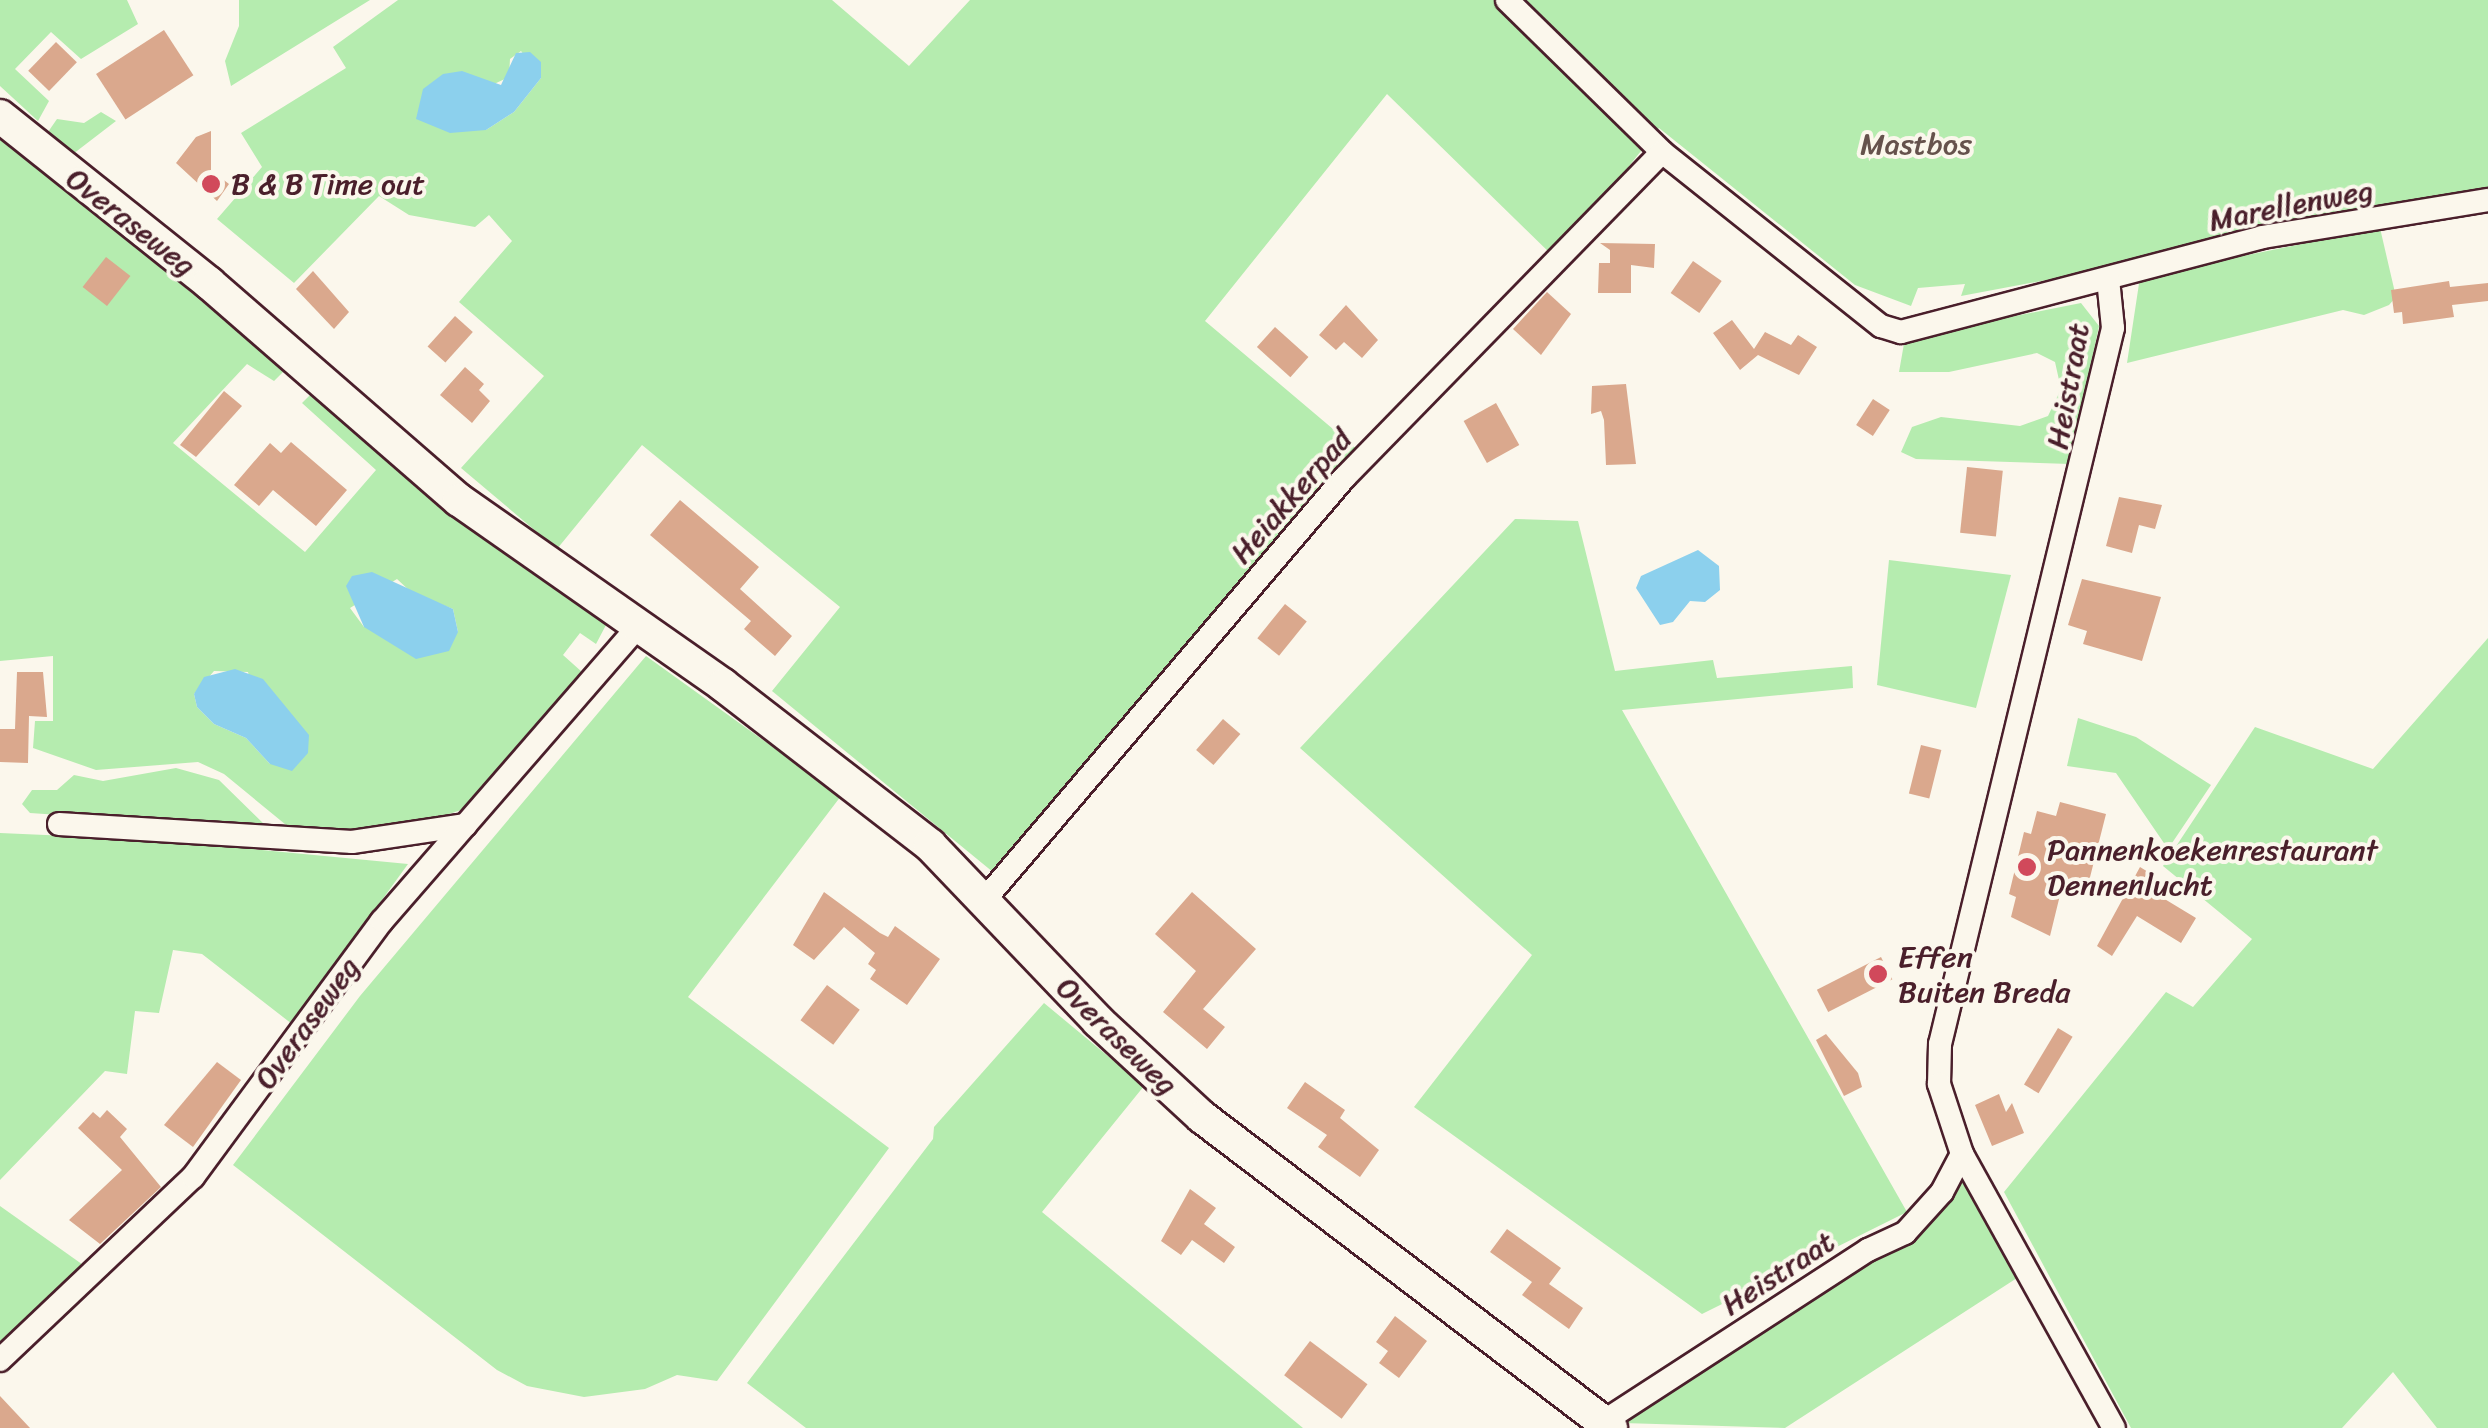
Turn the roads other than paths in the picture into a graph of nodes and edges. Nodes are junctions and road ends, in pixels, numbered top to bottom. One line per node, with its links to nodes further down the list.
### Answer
1 (1507, 0): 3 (street, Heistraat)
2 (0, 116): 6 (street, Overaseweg)
3 (1662, 152): 5 (street, Heistraat); 9 (street, Heiakkerpad)
4 (2488, 200): 5 (street, Marellenweg)
5 (2108, 279): 10 (street, Heistraat)
6 (638, 626): 8 (street, Overaseweg); 9 (street, Overaseweg)
7 (58, 824): 8 (street)
8 (466, 824): 11 (street, Overaseweg)
9 (986, 898): 12 (street, Overaseweg)
10 (1962, 1154): 12 (street, Heistraat); 13 (street, Heistraat)
11 (0, 1360)
12 (1607, 1425)
13 (2114, 1428)

